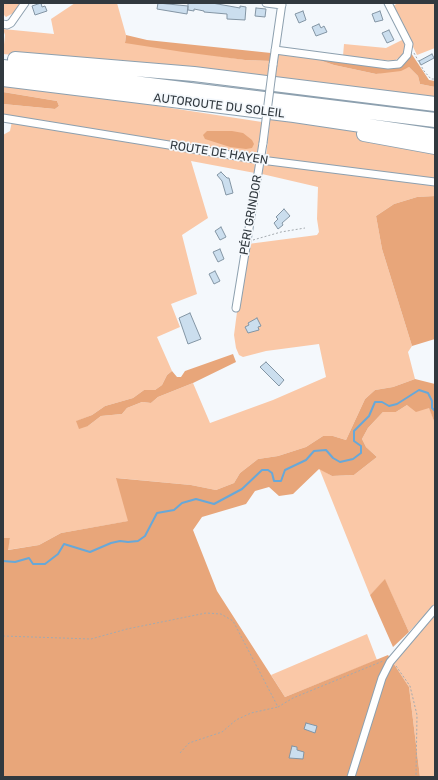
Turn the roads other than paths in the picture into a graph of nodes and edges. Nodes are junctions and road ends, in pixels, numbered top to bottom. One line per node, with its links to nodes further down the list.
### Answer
1 (24, 3): 5 (street)
2 (266, 3): 4 (street)
3 (388, 3): 6 (street)
4 (282, 4): 6 (street, PÉRI GRINDOR)
5 (3, 24)
6 (275, 50): 16 (street, PÉRI GRINDOR, bridge)
7 (3, 58): 11 (highway)
8 (3, 67): 13 (highway, AUTOROUTE DU SOLEIL)
9 (3, 79): 10 (highway, AUTOROUTE DU SOLEIL)
10 (156, 98): 14 (highway, AUTOROUTE DU SOLEIL); 15 (highway)
11 (435, 104)
12 (3, 118): 16 (street, ROUTE DE HAYEN)
13 (435, 120)
14 (435, 136)
15 (435, 147)
16 (261, 160): 17 (street, ROUTE DE HAYEN); 18 (street, PÉRI GRINDOR)
17 (435, 182)
18 (236, 308)
19 (435, 609): 20 (street)
20 (351, 777)

